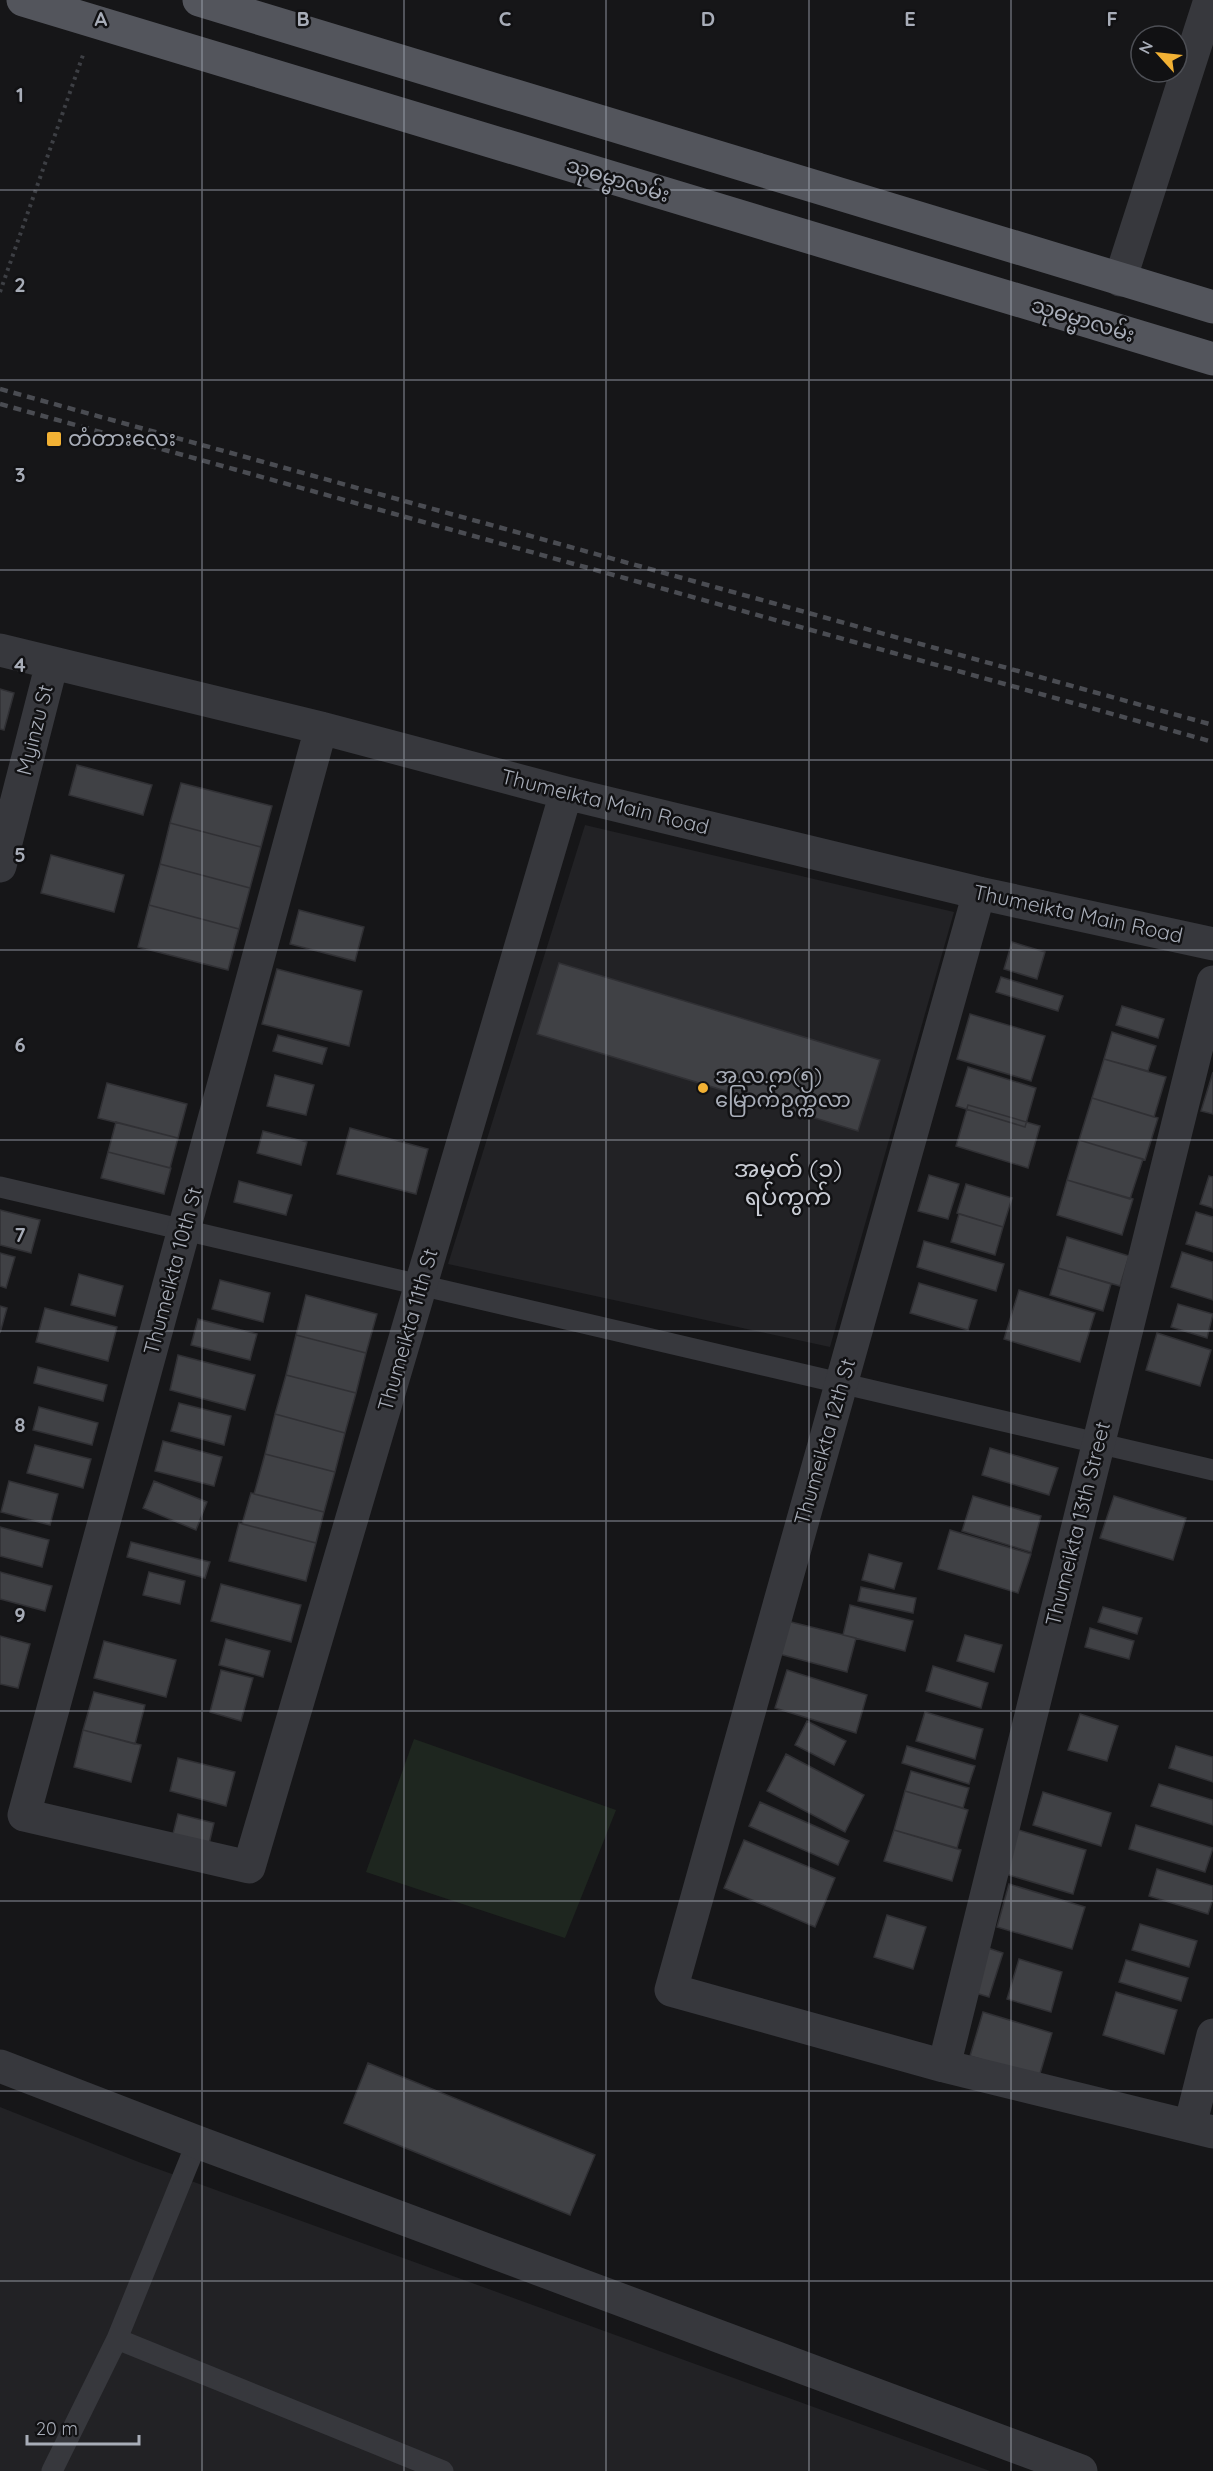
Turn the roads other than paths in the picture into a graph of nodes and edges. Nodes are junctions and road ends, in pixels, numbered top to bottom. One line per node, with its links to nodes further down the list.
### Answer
1 (23, 0): 6 (main road, သုဓမ္မာလမ်း)
2 (199, 0): 4 (main road)
3 (1210, 0): 4 (street)
4 (1120, 280): 5 (main road)
5 (1213, 307)
6 (1213, 360)
7 (0, 650): 8 (street, Thumeikta Main Road)
8 (52, 663): 9 (street, Thumeikta Main Road); 11 (street, Myinzu St)
9 (321, 728): 10 (street, Thumeikta Main Road); 16 (street, Thumeikta 10th St)
10 (566, 793): 12 (street, Thumeikta Main Road); 17 (street, Thumeikta 11th St)
11 (0, 866)
12 (979, 893): 13 (street, Thumeikta Main Road); 18 (street, Thumeikta 12th St)
13 (1213, 944)
14 (1213, 982): 19 (street, Thumeikta 13th Street)
15 (0, 1187): 16 (lane)
16 (184, 1230): 17 (lane); 21 (street, Thumeikta 10th St)
17 (422, 1285): 18 (lane); 21 (street, Thumeikta 11th St)
18 (842, 1384): 19 (lane); 24 (street, Thumeikta 12th St)
19 (1098, 1443): 20 (lane); 24 (street, Thumeikta 13th Street)
20 (1213, 1470)
21 (249, 1868)
22 (1213, 2035): 25 (street)
23 (0, 2066): 26 (street)
24 (944, 2066): 25 (street)
25 (1202, 2129)
26 (197, 2142): 27 (lane); 30 (street)
27 (117, 2339): 28 (lane); 29 (lane)
28 (52, 2471)
29 (443, 2471)
30 (1080, 2471)

